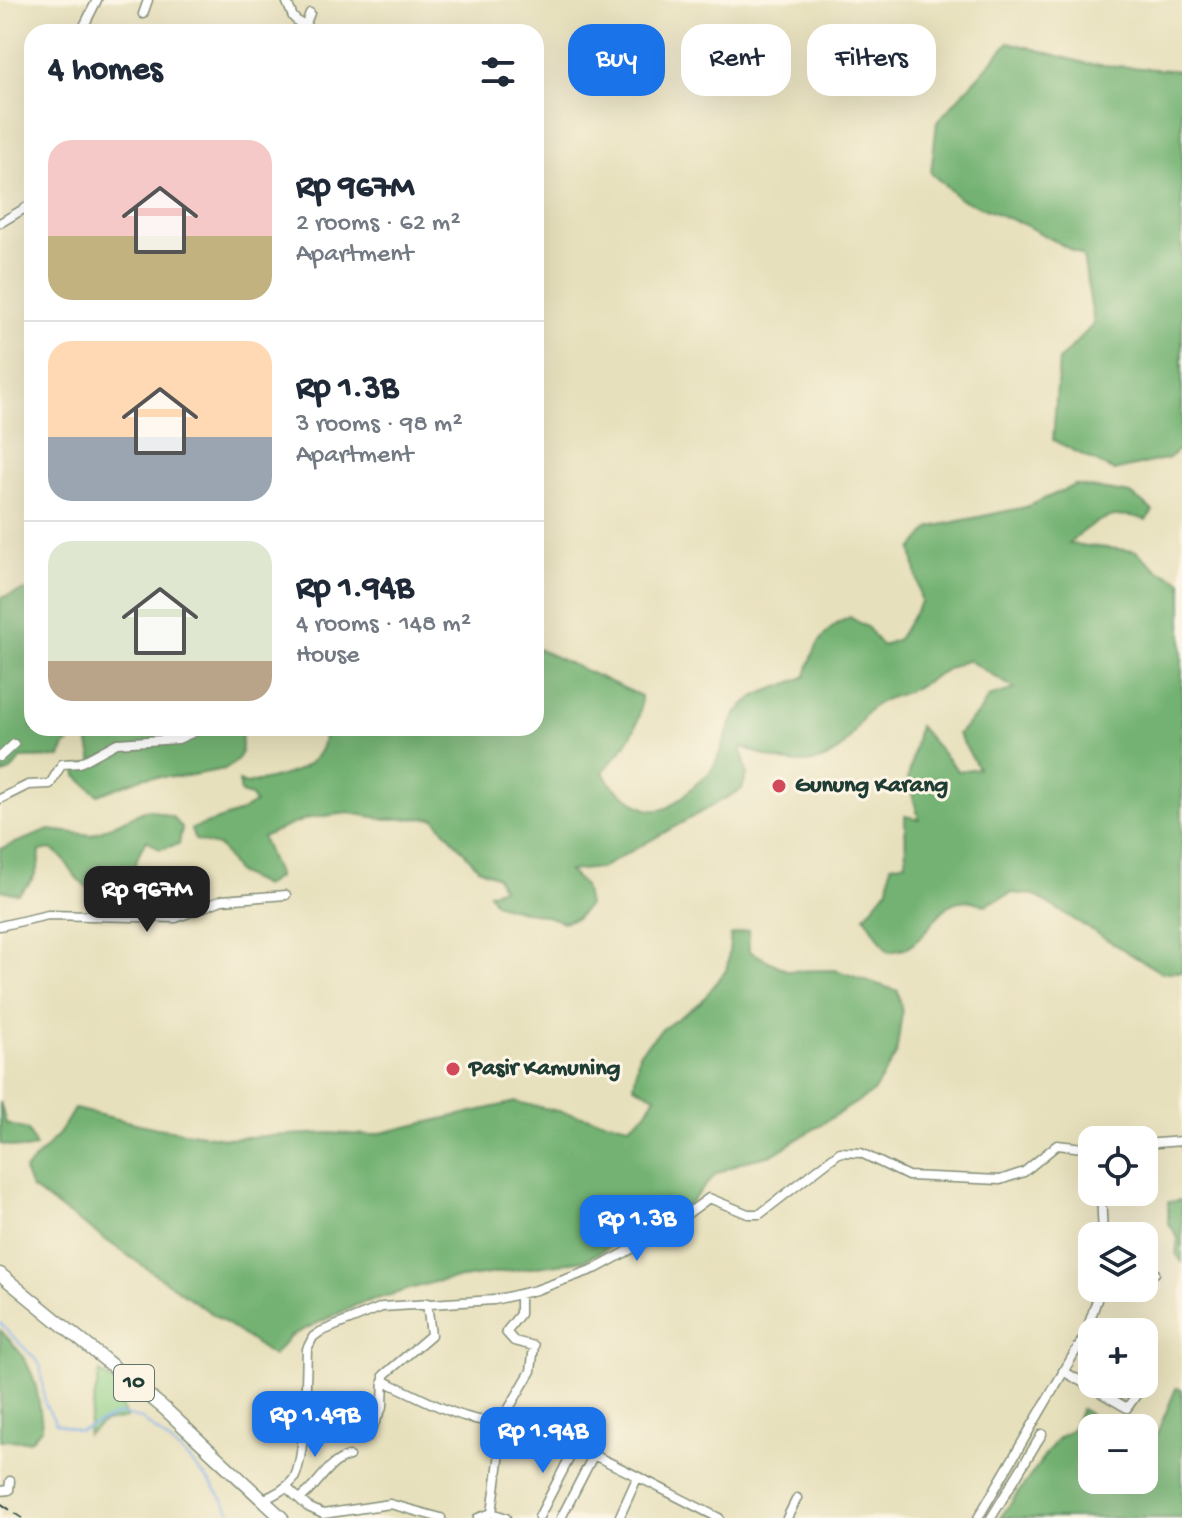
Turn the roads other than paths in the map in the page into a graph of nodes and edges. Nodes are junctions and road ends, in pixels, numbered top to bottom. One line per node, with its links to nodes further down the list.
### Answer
1 (97, 0): 6 (street)
2 (148, 0): 5 (street)
3 (286, 0): 7 (street)
4 (310, 13): 8 (street)
5 (143, 14)
6 (85, 24)
7 (301, 24)
8 (308, 24)
9 (24, 209): 10 (street)
10 (0, 223)
11 (185, 736): 14 (street)
12 (14, 744): 13 (street)
13 (0, 757)
14 (0, 799)
15 (286, 895): 16 (street)
16 (0, 926)
17 (1182, 1141): 18 (street)
18 (1158, 1143)
19 (1078, 1147): 21 (street)
20 (0, 1274): 41 (highway, 10)
21 (520, 1295): 23 (street); 29 (street)
22 (1096, 1302): 24 (street)
23 (427, 1303): 26 (street); 37 (street)
24 (1063, 1371): 25 (street); 52 (street)
25 (1078, 1380)
26 (383, 1381): 29 (street); 31 (street)
27 (1110, 1398): 28 (street)
28 (1134, 1398)
29 (503, 1421): 32 (street); 42 (street)
30 (1042, 1434): 53 (street)
31 (367, 1438)
32 (575, 1447): 34 (street); 43 (street)
33 (349, 1456): 40 (street)
34 (593, 1456): 35 (street); 48 (street)
35 (637, 1478): 49 (street); 50 (street)
36 (10, 1481): 38 (street)
37 (286, 1487): 40 (street); 41 (street)
38 (0, 1491)
39 (797, 1498): 51 (street)
40 (299, 1499): 45 (street)
41 (262, 1500): 44 (highway, 10)
42 (492, 1513): 46 (street); 47 (street)
43 (539, 1517)
44 (282, 1518)
45 (441, 1518)
46 (478, 1518)
47 (506, 1518)
48 (561, 1518)
49 (619, 1518)
50 (719, 1518)
51 (787, 1518)
52 (978, 1518)
53 (991, 1518)

